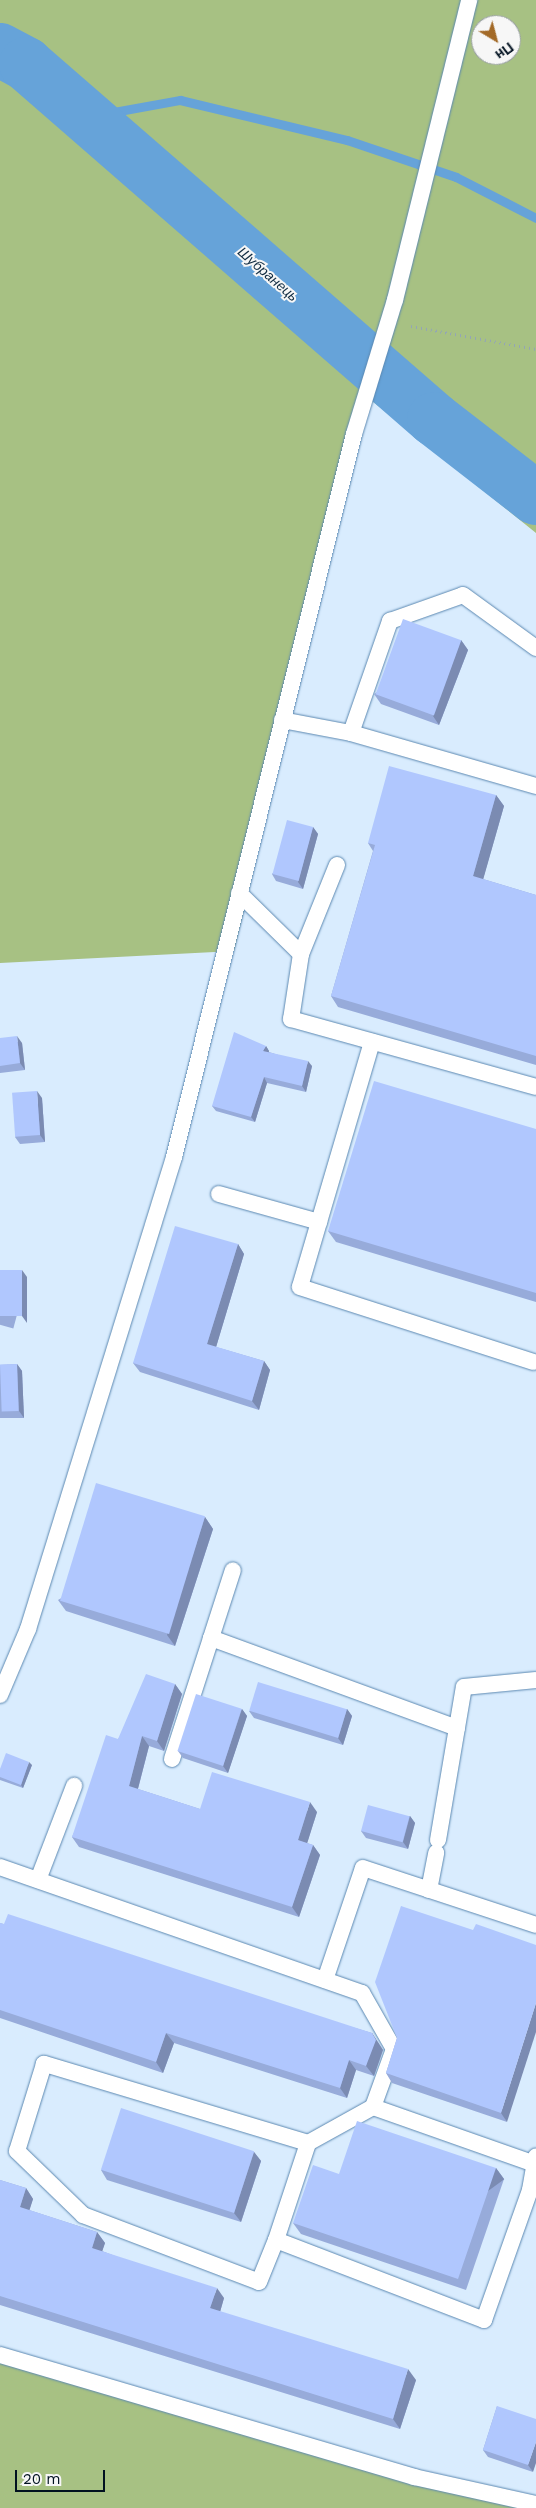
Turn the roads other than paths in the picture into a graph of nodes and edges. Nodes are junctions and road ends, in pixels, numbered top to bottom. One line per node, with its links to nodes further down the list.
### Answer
1 (469, 0): 3 (lane)
2 (536, 648): 4 (lane)
3 (282, 720): 4 (lane); 7 (lane)
4 (351, 733): 5 (lane)
5 (536, 786)
6 (337, 865): 8 (lane)
7 (239, 893): 8 (lane); 17 (lane)
8 (301, 954): 9 (lane)
9 (372, 1042): 10 (lane); 12 (lane)
10 (536, 1087)
11 (219, 1194): 12 (lane)
12 (319, 1222): 13 (lane)
13 (533, 1362)
14 (233, 1570): 15 (lane)
15 (211, 1638): 18 (lane); 19 (lane)
16 (536, 1680): 18 (lane)
17 (0, 1695)
18 (457, 1728): 23 (lane)
19 (172, 1759)
20 (74, 1786): 22 (lane)
21 (0, 1867): 22 (lane)
22 (38, 1880): 25 (lane)
23 (429, 1890): 24 (lane); 25 (lane)
24 (536, 1926)
25 (325, 1980): 26 (lane)
26 (373, 2107): 27 (lane); 28 (lane)
27 (308, 2143): 29 (lane); 29 (lane)
28 (535, 2160): 29 (lane)
29 (276, 2240)
30 (0, 2355): 31 (lane)
31 (536, 2504)

